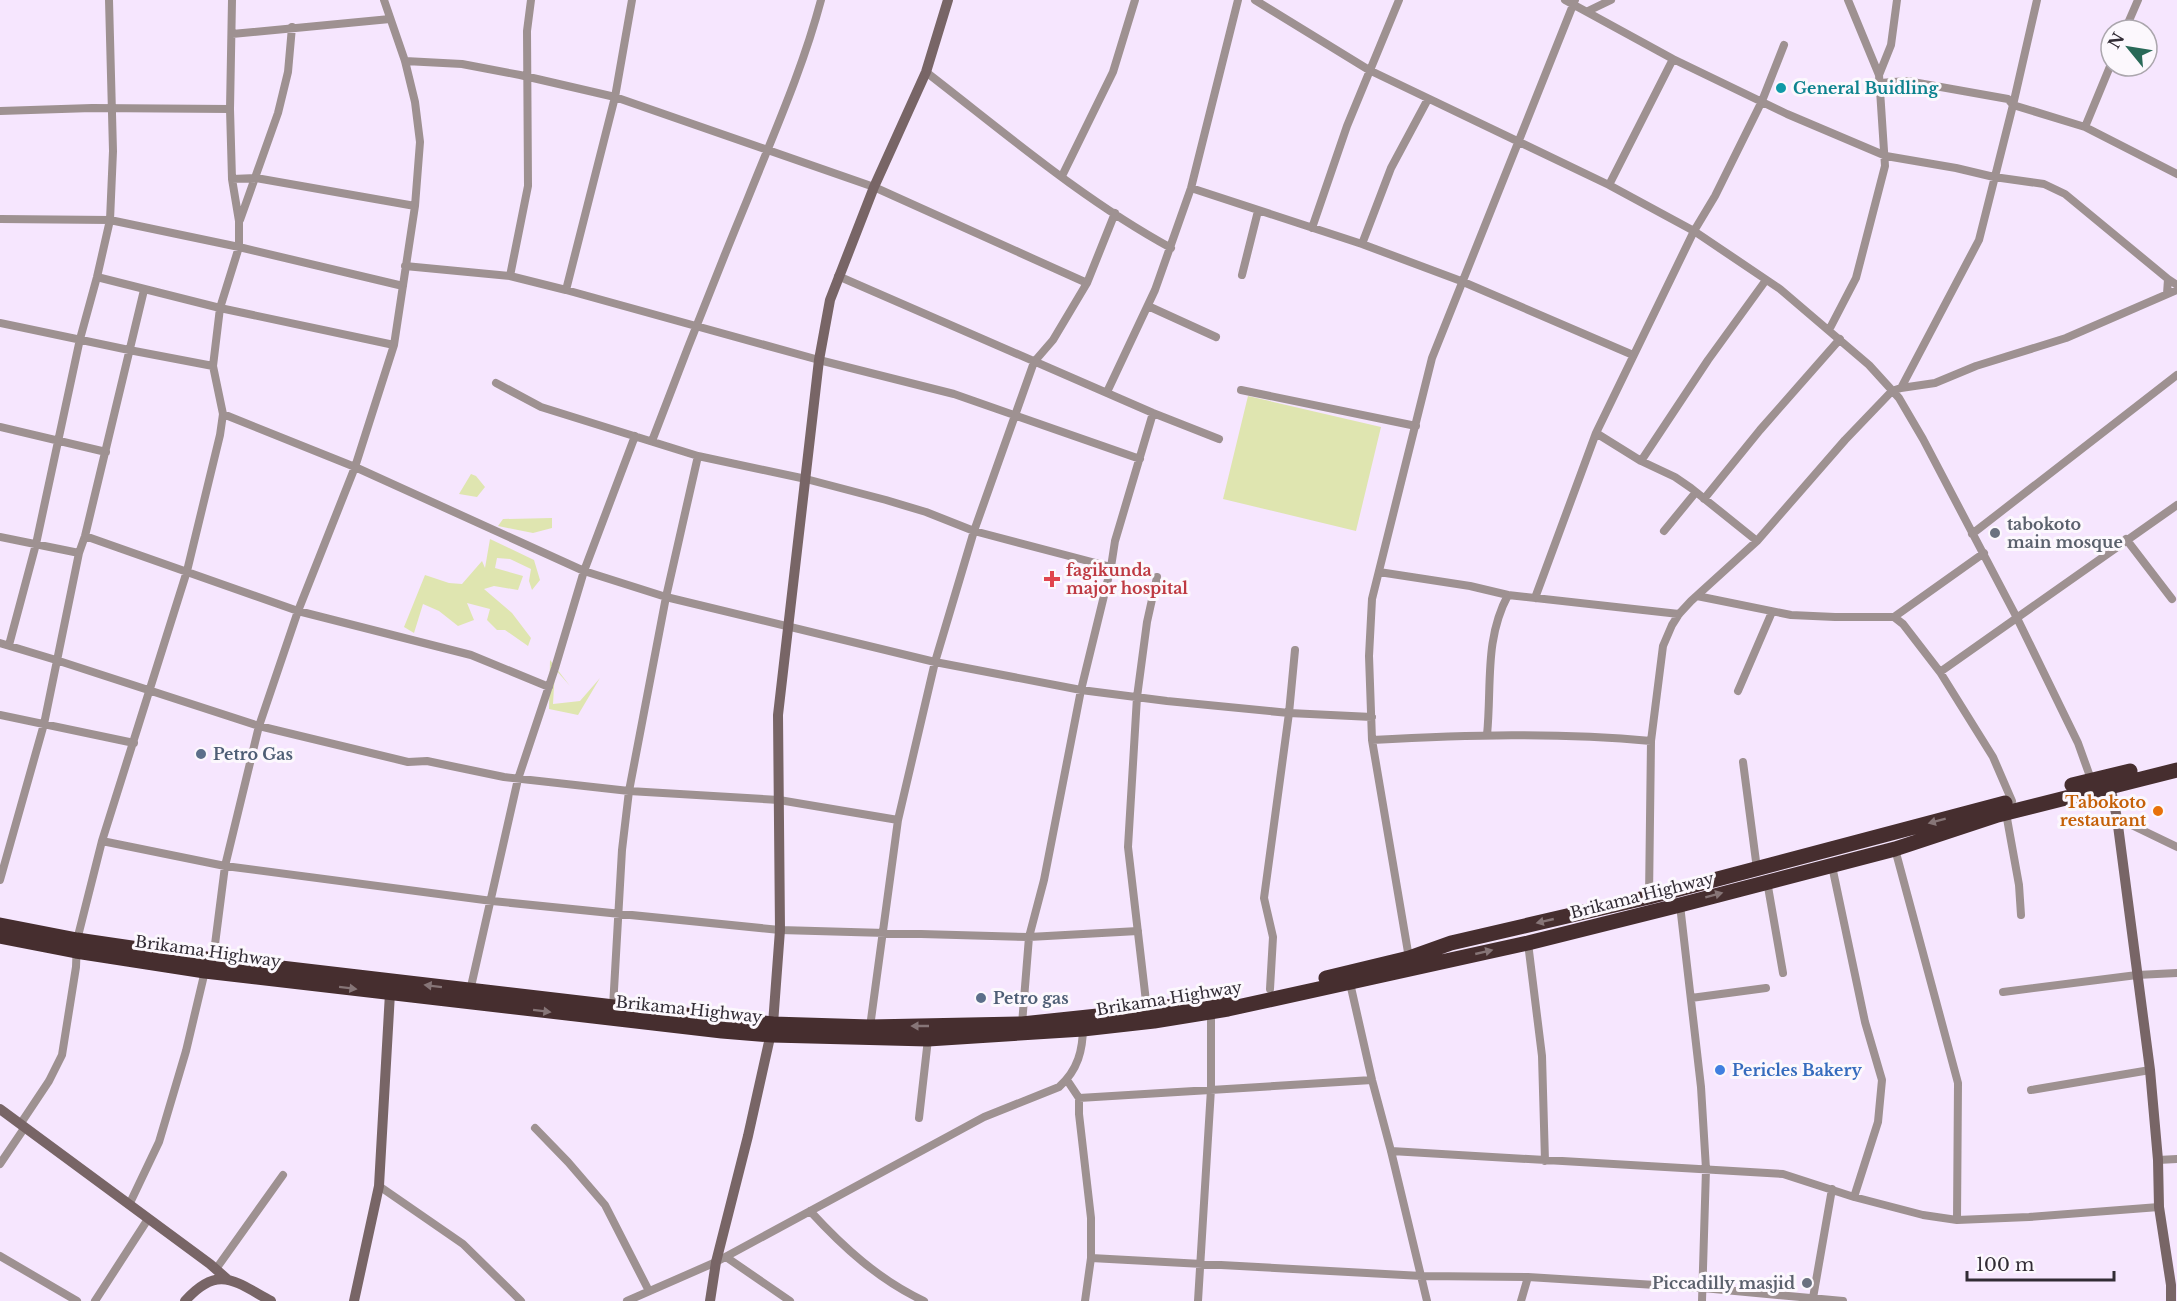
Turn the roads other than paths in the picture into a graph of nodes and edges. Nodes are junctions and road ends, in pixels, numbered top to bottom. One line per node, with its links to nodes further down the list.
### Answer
1 (110, 0): 36 (street)
2 (232, 0): 23 (street)
3 (384, 0): 21 (street)
4 (531, 0): 29 (street)
5 (632, 0): 32 (street)
6 (821, 0): 41 (street)
7 (948, 0): 28 (street)
8 (1135, 0): 44 (street)
9 (1238, 0): 50 (street)
10 (1255, 0): 27 (street)
11 (1399, 0): 27 (street)
12 (1565, 0): 18 (street)
13 (1611, 0): 19 (street)
14 (1848, 0): 31 (street)
15 (1897, 0): 31 (street)
16 (2037, 0): 35 (street)
17 (2138, 0): 20 (street)
18 (1574, 2): 19 (street); 40 (street)
19 (1588, 12): 25 (street)
20 (2130, 18)
21 (390, 19): 22 (street); 26 (street)
22 (292, 27): 23 (street); 46 (street)
23 (232, 34): 37 (street)
24 (1785, 45): 34 (street)
25 (1673, 58): 34 (street); 48 (street)
26 (405, 61): 29 (street); 51 (street)
27 (1369, 70): 33 (street); 57 (street)
28 (926, 72): 44 (street); 49 (street)
29 (527, 76): 32 (street); 64 (street)
30 (2105, 78): 39 (street)
31 (1879, 79): 35 (street); 42 (street)
32 (615, 97): 41 (street); 74 (street)
33 (1428, 99): 40 (street); 59 (street)
34 (1762, 101): 42 (street); 58 (street)
35 (2013, 105): 39 (street); 45 (street)
36 (113, 108): 37 (street); 38 (street); 55 (street)
37 (230, 109): 47 (street)
38 (0, 111)
39 (2085, 127): 43 (street)
40 (1517, 142): 48 (street); 69 (street)
41 (768, 149): 49 (street); 80 (street)
42 (1886, 156): 45 (street); 81 (street)
43 (2177, 174)
44 (1062, 176): 53 (street)
45 (1994, 177): 67 (street); 93 (street)
46 (256, 178): 47 (street); 51 (street); 56 (street)
47 (232, 179): 56 (street)
48 (1609, 185): 58 (street)
49 (874, 187): 65 (street); 70 (street)
50 (1191, 188): 52 (street); 61 (street)
51 (415, 206): 62 (street)
52 (1258, 211): 57 (street); 63 (street)
53 (1115, 213): 61 (street); 70 (street)
54 (0, 219): 55 (street)
55 (110, 220): 60 (street); 66 (street)
56 (239, 221): 60 (street)
57 (1312, 228): 59 (street)
58 (1694, 231): 68 (street); 87 (street)
59 (1362, 244): 69 (street)
60 (239, 247): 72 (street); 78 (street)
61 (1171, 248): 77 (street)
62 (405, 266): 64 (street); 72 (street)
63 (1242, 275)
64 (510, 276): 74 (street)
65 (838, 276): 88 (street); 89 (street)
66 (98, 277): 73 (street); 83 (street)
67 (2168, 279): 71 (street); 76 (street)
68 (1766, 280): 81 (street); 110 (street)
69 (1461, 281): 87 (street); 100 (street)
70 (1087, 284): 89 (street)
71 (2177, 285)
72 (403, 286): 85 (street)
73 (144, 290): 78 (street); 86 (street)
74 (566, 290): 80 (street)
75 (2177, 290): 76 (street)
76 (2167, 294): 93 (street)
77 (1148, 306): 82 (street); 96 (street)
78 (220, 308): 85 (street); 90 (street)
79 (0, 323): 83 (street)
80 (696, 327): 88 (street); 106 (street)
81 (1829, 330): 84 (street)
82 (1216, 337)
83 (80, 339): 86 (street); 105 (street)
84 (1840, 339): 95 (street); 114 (street)
85 (394, 345): 111 (street)
86 (129, 350): 90 (street); 107 (street)
87 (1633, 355): 102 (street)
88 (819, 360): 99 (street); 112 (street)
89 (1034, 362): 96 (street); 99 (street)
90 (213, 366): 98 (street)
91 (2177, 375): 118 (street)
92 (496, 383): 103 (street)
93 (1901, 388): 95 (street)
94 (1241, 390): 100 (street)
95 (1892, 391): 118 (street); 122 (street)
96 (1107, 392): 97 (street)
97 (1152, 413): 104 (street); 109 (street)
98 (223, 414): 111 (street); 128 (street)
99 (1016, 416): 109 (street); 116 (street)
100 (1416, 426): 129 (street)
101 (0, 427): 105 (street)
102 (1596, 433): 110 (street); 134 (street)
103 (634, 435): 106 (street); 127 (street)
104 (1219, 439)
105 (58, 441): 107 (street); 123 (street)
106 (652, 441): 108 (street)
107 (106, 452): 119 (street)
108 (698, 456): 112 (street); 133 (street)
109 (1140, 459): 126 (street)
110 (1641, 461): 113 (street)
111 (355, 466): 127 (street); 136 (street)
112 (806, 479): 116 (street); 141 (street)
113 (1696, 492): 114 (street); 117 (street)
114 (1704, 499): 122 (street)
115 (2177, 505): 121 (street)
116 (974, 531): 126 (street); 146 (street)
117 (1664, 531)
118 (1972, 534): 125 (street)
119 (85, 536): 124 (street); 128 (street)
120 (0, 537): 123 (street)
121 (2126, 540): 135 (street); 140 (street)
122 (1756, 541): 132 (street)
123 (36, 544): 124 (street); 143 (street)
124 (79, 553): 145 (street)
125 (1983, 553): 139 (street); 140 (street)
126 (1111, 567): 149 (street)
127 (584, 571): 133 (street); 148 (street)
128 (187, 572): 136 (street); 150 (street)
129 (1379, 572): 131 (street); 155 (street)
130 (1156, 577): 152 (street)
131 (1508, 595): 134 (street); 158 (street)
132 (1697, 596): 137 (street); 138 (street)
133 (666, 597): 141 (street); 168 (street)
134 (1535, 597): 138 (street)
135 (2172, 599)
136 (298, 612): 148 (street); 157 (street)
137 (1772, 612): 139 (street); 151 (street)
138 (1679, 614): 160 (street)
139 (1894, 617): 147 (street)
140 (2017, 618): 147 (street); 167 (street)
141 (788, 626): 146 (street); 169 (street)
142 (0, 644): 143 (street)
143 (9, 645): 145 (street)
144 (1295, 650): 153 (street)
145 (56, 660): 150 (street); 156 (street)
146 (935, 662): 149 (street); 172 (street)
147 (1940, 672): 170 (street)
148 (549, 687): 165 (street)
149 (1082, 690): 152 (street); 190 (street)
150 (151, 691): 157 (street); 161 (street)
151 (1738, 691)
152 (1137, 697): 153 (street); 187 (street)
153 (1289, 713): 155 (street); 202 (street)
154 (0, 715): 156 (street)
155 (1372, 717): 159 (street)
156 (44, 724): 161 (street); 179 (street)
157 (259, 726): 165 (street); 176 (street)
158 (1487, 735): 159 (street); 160 (street)
159 (1372, 740): 194 (street)
160 (1651, 741): 180 (street)
161 (134, 743): 173 (street)
162 (2177, 759): 166 (highway, Brikama Highway)
163 (1743, 762): 178 (street)
164 (2177, 770): 166 (highway, Brikama Highway)
165 (518, 779): 168 (street); 181 (street)
166 (2109, 781): 167 (highway, Brikama Highway); 171 (street)
167 (2092, 784): 170 (highway, Brikama Highway)
168 (629, 791): 169 (street); 183 (street)
169 (779, 800): 172 (street); 186 (street)
170 (2009, 807): 175 (highway, Brikama Highway); 178 (highway, Brikama Highway, one-way to 178); 184 (street)
171 (2117, 818): 174 (street); 199 (street)
172 (898, 820): 188 (street)
173 (102, 841): 176 (street); 193 (street)
174 (2177, 847)
175 (1895, 849): 177 (highway, Brikama Highway); 239 (street)
176 (225, 866): 181 (street); 196 (street)
177 (1832, 866): 178 (highway, Brikama Highway); 234 (street)
178 (1762, 875): 180 (highway, Brikama Highway); 182 (highway, Brikama Highway, one-way to 178); 197 (street)
179 (0, 880)
180 (1649, 897): 191 (highway, Brikama Highway, one-way to 191)
181 (492, 901): 183 (street); 203 (street)
182 (1680, 905): 192 (highway, Brikama Highway); 206 (street)
183 (619, 914): 186 (street); 207 (street)
184 (2021, 915)
185 (0, 925): 193 (highway, Brikama Highway)
186 (780, 930): 188 (street); 213 (street)
187 (1138, 931): 190 (street); 208 (street)
188 (884, 933): 190 (street); 212 (street)
189 (0, 936): 193 (highway, Brikama Highway)
190 (1029, 937): 210 (street)
191 (1451, 943): 194 (highway, Brikama Highway); 195 (highway)
192 (1528, 943): 195 (highway, Brikama Highway, one-way to 192); 228 (street)
193 (77, 945): 196 (highway, Brikama Highway); 223 (street)
194 (1409, 958): 202 (highway, Brikama Highway)
195 (1455, 959): 200 (highway, Brikama Highway)
196 (209, 965): 203 (highway, Brikama Highway, one-way to 196); 205 (highway, Brikama Highway, one-way to 205); 235 (street)
197 (1783, 973)
198 (2177, 973): 199 (street)
199 (2137, 975): 204 (street); 215 (street)
200 (1350, 983): 209 (highway, Brikama Highway); 217 (street)
201 (1766, 988): 206 (street)
202 (1270, 989): 208 (highway, Brikama Highway)
203 (470, 991): 207 (highway, Brikama Highway)
204 (2003, 992)
205 (390, 993): 213 (highway, Brikama Highway, one-way to 213); 232 (street)
206 (1691, 998): 230 (street)
207 (613, 1007): 213 (highway, Brikama Highway)
208 (1147, 1010): 211 (highway, Brikama Highway)
209 (1211, 1011): 211 (highway, Brikama Highway); 218 (street)
210 (1022, 1024): 211 (highway, Brikama Highway); 212 (highway, Brikama Highway, one-way to 212)
211 (1083, 1024): 214 (highway, Brikama Highway); 216 (street)
212 (870, 1026): 213 (highway, Brikama Highway)
213 (772, 1030): 214 (highway, Brikama Highway); 242 (street)
214 (928, 1039): 222 (street)
215 (2151, 1070): 219 (street); 227 (street)
216 (1067, 1080): 220 (street); 237 (street)
217 (1372, 1080): 218 (street); 225 (street)
218 (1211, 1089): 220 (street); 243 (street)
219 (2031, 1090)
220 (1079, 1098): 241 (street)
221 (0, 1109): 223 (street)
222 (919, 1118)
223 (23, 1125): 229 (street); 235 (street)
224 (535, 1128): 250 (street)
225 (1391, 1151): 228 (street); 245 (street)
226 (2177, 1159): 227 (street)
227 (2158, 1160): 236 (street)
228 (1545, 1161): 230 (street)
229 (0, 1164)
230 (1706, 1169): 233 (street); 249 (street)
231 (283, 1175): 244 (street)
232 (379, 1186): 257 (street); 258 (street)
233 (1832, 1189): 234 (street); 251 (street)
234 (1854, 1197): 239 (street)
235 (129, 1205): 238 (street)
236 (2159, 1207): 239 (street); 248 (street)
237 (810, 1211): 242 (street); 262 (street)
238 (148, 1219): 244 (street); 254 (street)
239 (1956, 1220)
240 (0, 1256): 253 (street)
241 (1091, 1258): 243 (street); 263 (street)
242 (721, 1259): 250 (street); 260 (street); 261 (street)
243 (1200, 1265): 245 (street); 264 (street)
244 (216, 1269): 247 (street)
245 (1422, 1276): 246 (street); 265 (street)
246 (1528, 1277): 249 (street); 266 (street)
247 (227, 1279): 255 (street); 256 (street)
248 (2174, 1285): 269 (street)
249 (1703, 1288): 251 (street); 267 (street)
250 (649, 1291): 259 (street)
251 (1813, 1298): 252 (street)
252 (1831, 1300): 268 (street)
253 (77, 1301)
254 (95, 1301)
255 (185, 1301)
256 (271, 1301)
257 (354, 1301)
258 (521, 1301)
259 (627, 1301)
260 (710, 1301)
261 (790, 1301)
262 (923, 1301)
263 (1085, 1301)
264 (1198, 1301)
265 (1427, 1301)
266 (1521, 1301)
267 (1702, 1301)
268 (1843, 1301)
269 (2171, 1301)

